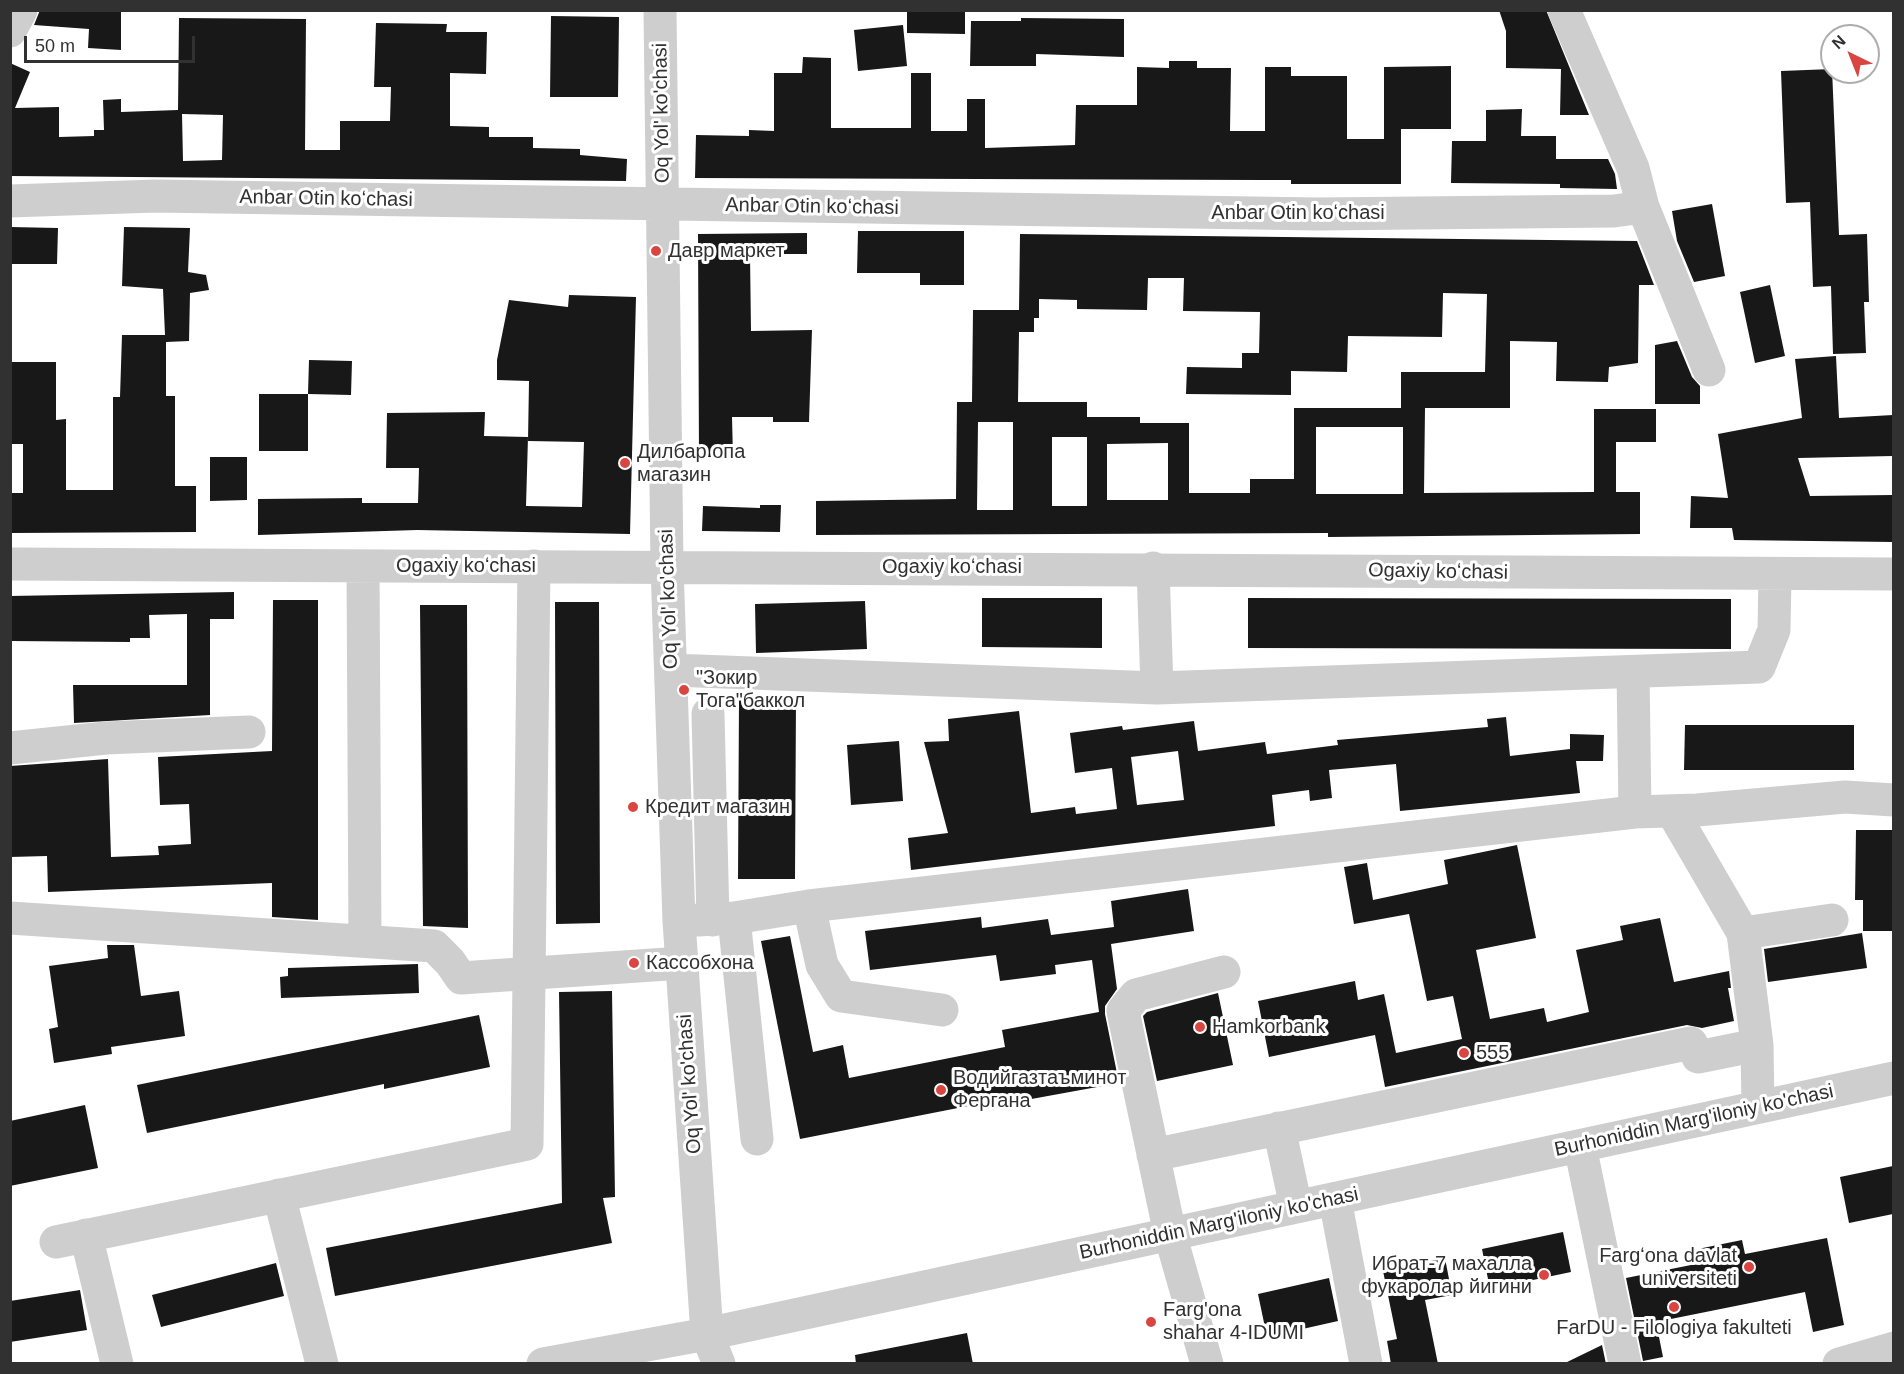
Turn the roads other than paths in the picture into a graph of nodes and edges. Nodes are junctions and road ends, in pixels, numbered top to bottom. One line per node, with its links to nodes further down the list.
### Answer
1 (21, 10): 4 (street)
2 (660, 10): 6 (street, Oq Yol' ko'chasi)
3 (1564, 10): 7 (street)
4 (10, 32)
5 (10, 201): 6 (street, Anbar Otin koʻchasi)
6 (663, 205): 7 (street, Anbar Otin koʻchasi); 12 (street, Oq Yol' ko'chasi)
7 (1628, 209): 8 (street)
8 (1710, 370)
9 (10, 564): 10 (street, Ogaxiy koʻchasi)
10 (363, 566): 11 (street, Ogaxiy koʻchasi); 31 (street)
11 (534, 566): 12 (street, Ogaxiy koʻchasi); 34 (street)
12 (667, 566): 13 (street, Ogaxiy koʻchasi); 16 (street, Oq Yol' ko'chasi)
13 (1153, 568): 15 (street, Ogaxiy koʻchasi); 18 (street)
14 (1893, 574): 15 (street, Ogaxiy koʻchasi)
15 (1775, 576): 17 (street)
16 (671, 670): 18 (street); 29 (street, Oq Yol' ko'chasi)
17 (1633, 672): 18 (street); 24 (street)
18 (1157, 688)
19 (708, 714): 27 (street)
20 (249, 732): 21 (street)
21 (10, 748)
22 (1893, 800): 23 (street)
23 (1672, 811): 24 (street); 30 (street)
24 (1619, 814): 25 (street)
25 (809, 906): 27 (street); 35 (street)
26 (10, 918): 31 (street)
27 (724, 919): 29 (street); 40 (street)
28 (1832, 920): 30 (street)
29 (679, 921): 32 (street, Oq Yol' ko'chasi)
30 (1743, 933): 36 (street)
31 (365, 941): 34 (street)
32 (682, 963): 34 (street); 48 (street, Oq Yol' ko'chasi)
33 (1224, 972): 42 (street)
34 (530, 974): 43 (street)
35 (942, 1010)
36 (1757, 1046): 38 (street); 39 (street)
37 (1893, 1078): 38 (street, Burhoniddin Marg'iloniy ko'chasi)
38 (1758, 1107): 41 (street, Burhoniddin Marg'iloniy ko'chasi)
39 (1279, 1128): 42 (street); 45 (street)
40 (758, 1139)
41 (1580, 1146): 44 (street, Burhoniddin Marg'iloniy ko'chasi); 54 (street)
42 (1153, 1155): 46 (street)
43 (279, 1195): 49 (street); 50 (street)
44 (1335, 1199): 45 (street, Burhoniddin Marg'iloniy ko'chasi); 53 (street)
45 (1296, 1207): 46 (street, Burhoniddin Marg'iloniy ko'chasi)
46 (1170, 1234): 48 (street, Burhoniddin Marg'iloniy ko'chasi); 52 (street)
47 (1893, 1348): 55 (street)
48 (713, 1349): 51 (street, Burhoniddin Marg'iloniy ko'chasi)
49 (117, 1364)
50 (322, 1364)
51 (543, 1364)
52 (1207, 1364)
53 (1366, 1364)
54 (1625, 1364)
55 (1839, 1364)

